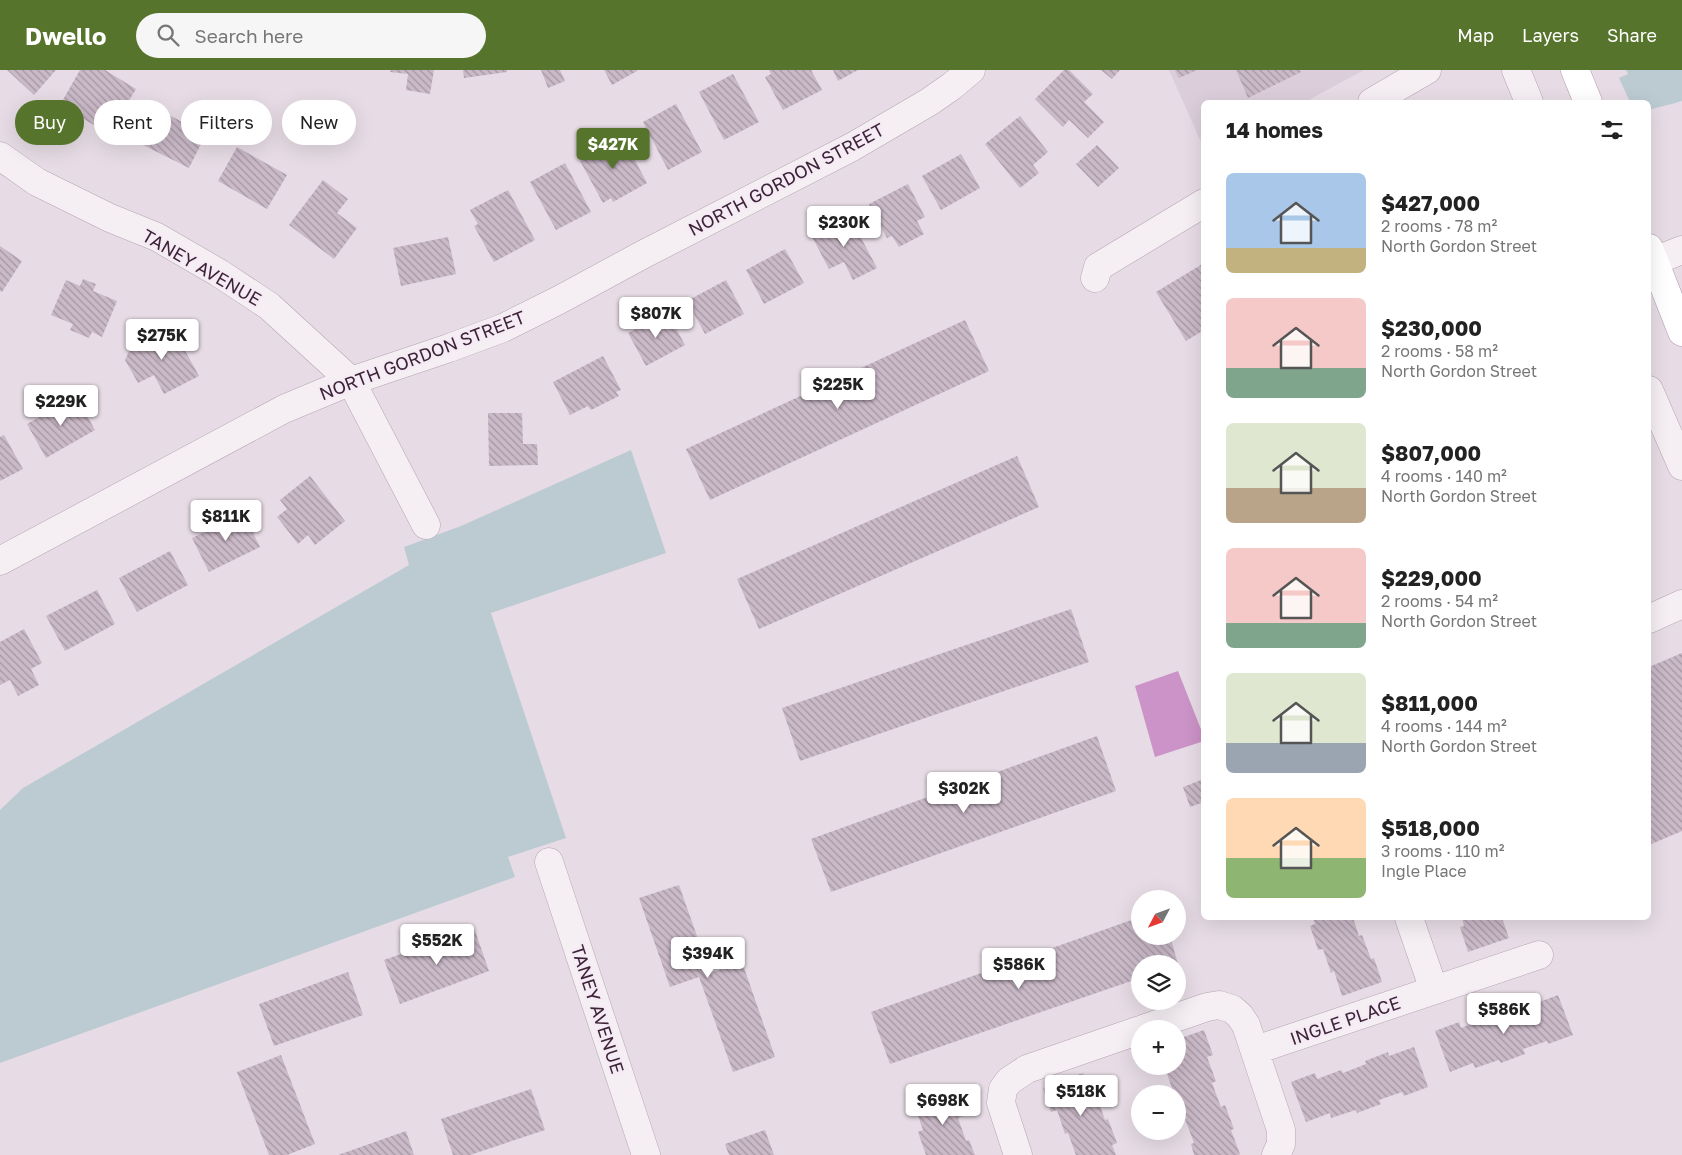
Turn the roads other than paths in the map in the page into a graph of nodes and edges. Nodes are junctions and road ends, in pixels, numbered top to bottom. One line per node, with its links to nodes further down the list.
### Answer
1 (970, 70): 14 (street, NORTH GORDON STREET)
2 (1427, 70): 5 (street)
3 (1516, 70): 6 (street)
4 (1575, 70): 7 (main road)
5 (1375, 100)
6 (1529, 100)
7 (1587, 100)
8 (0, 156): 14 (street, TANEY AVENUE)
9 (1201, 205): 12 (street)
10 (1682, 250): 11 (street)
11 (1651, 257): 13 (main road)
12 (1095, 278)
13 (1682, 332)
14 (351, 382): 17 (street, TANEY AVENUE); 18 (street, NORTH GORDON STREET)
15 (1651, 395): 16 (street)
16 (1682, 466)
17 (426, 525)
18 (0, 561)
19 (1682, 604): 20 (street)
20 (1651, 618)
21 (549, 862): 28 (street, TANEY AVENUE)
22 (1410, 920): 24 (street)
23 (1539, 955): 24 (street, INGLE PLACE)
24 (1434, 990): 27 (street, INGLE PLACE)
25 (1169, 1020): 27 (street)
26 (1131, 1033): 29 (street)
27 (1256, 1050): 30 (street)
28 (646, 1155)
29 (1018, 1155)
30 (1276, 1155)

